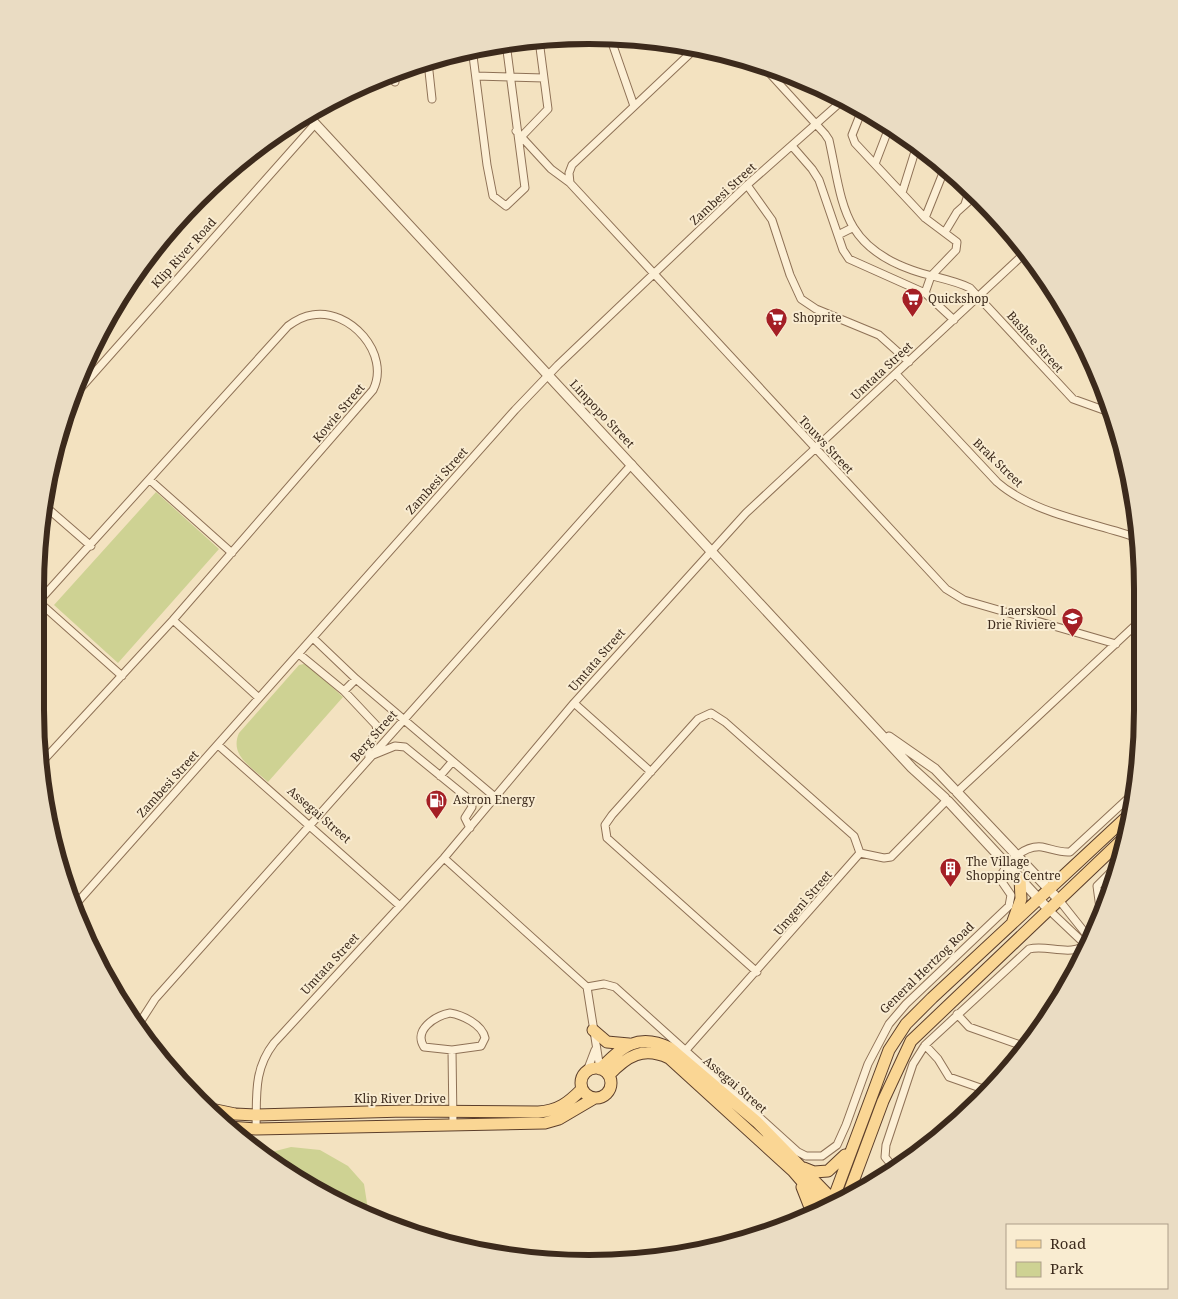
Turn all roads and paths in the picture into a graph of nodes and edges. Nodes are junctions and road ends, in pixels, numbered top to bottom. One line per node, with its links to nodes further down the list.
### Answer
1 (613, 45): 13 (street)
2 (539, 46): 10 (street)
3 (507, 50): 9 (street)
4 (690, 53): 13 (street)
5 (473, 56): 7 (street)
6 (429, 68): 11 (street)
7 (476, 76): 9 (street); 18 (street)
8 (774, 77): 16 (street, Bashee Street)
9 (511, 78): 10 (street); 18 (street)
10 (544, 78): 18 (street)
11 (432, 98)
12 (838, 104): 16 (street, Zambesi Street)
13 (634, 106): 24 (street)
14 (860, 115): 22 (street)
15 (311, 120): 17 (street, Limpopo Street)
16 (818, 123): 20 (street, Zambesi Street); 31 (street, Bashee Street)
17 (315, 124): 42 (street, Limpopo Street); 43 (street, Klip River Road)
18 (519, 133): 24 (street, Touws Street)
19 (887, 133): 22 (street)
20 (792, 146): 25 (street, Zambesi Street); 33 (street)
21 (915, 152): 26 (street)
22 (875, 164): 26 (street)
23 (942, 173): 30 (street)
24 (570, 183): 35 (street, Touws Street)
25 (747, 185): 35 (street, Zambesi Street); 40 (street)
26 (902, 193): 30 (street)
27 (967, 196): 29 (street)
28 (971, 199): 29 (street)
29 (964, 206): 32 (street)
30 (925, 218): 32 (street)
31 (852, 228): 33 (street); 36 (street, Bashee Street)
32 (945, 232): 36 (street)
33 (838, 235): 37 (street)
34 (1021, 256): 38 (street, Umtata Street)
35 (654, 276): 42 (street, Zambesi Street); 45 (street, Touws Street)
36 (931, 276): 37 (street); 38 (street, Bashee Street)
37 (925, 293): 39 (street)
38 (979, 297): 39 (street, Umtata Street); 44 (street, Bashee Street)
39 (954, 320): 40 (street, Umtata Street)
40 (909, 362): 41 (street, Umtata Street)
41 (896, 374): 45 (street, Umtata Street); 49 (street, Brak Street)
42 (549, 375): 46 (street, Limpopo Street); 57 (street, Zambesi Street)
43 (83, 385)
44 (1104, 410)
45 (815, 449): 51 (street, Umtata Street); 58 (street, Touws Street)
46 (632, 464): 51 (street, Limpopo Street); 65 (street, Berg Street)
47 (150, 480): 50 (street, Kowie Street); 52 (street); 52 (street, Kowie Street)
48 (49, 510): 50 (street)
49 (1132, 536)
50 (91, 546): 53 (street, Kowie Street)
51 (712, 549): 64 (street, Umtata Street); 66 (street, Limpopo Street)
52 (232, 553): 55 (street, Kowie Street)
53 (44, 598)
54 (44, 606): 60 (street)
55 (173, 620): 60 (street, Kowie Street); 63 (street)
56 (1134, 627): 58 (street)
57 (313, 638): 59 (street, Zambesi Street); 61 (street)
58 (1116, 644): 73 (street)
59 (300, 654): 62 (street); 63 (street, Zambesi Street)
60 (122, 676): 69 (street, Kowie Street)
61 (356, 679): 62 (street); 65 (street)
62 (344, 691): 68 (street)
63 (259, 698): 67 (street, Zambesi Street)
64 (574, 703): 71 (street); 74 (street, Umtata Street)
65 (403, 719): 68 (street, Berg Street); 70 (street)
66 (878, 730): 73 (street, Limpopo Street); 76 (street, Limpopo Street)
67 (218, 745): 78 (street, Assegai Street); 90 (street, Zambesi Street)
68 (370, 757): 72 (street); 78 (street, Berg Street)
69 (46, 758)
70 (452, 762): 72 (street); 74 (street)
71 (651, 772): 81 (street); 98 (street)
72 (440, 776): 79 (street)
73 (956, 791): 76 (street); 82 (street, Limpopo Street)
74 (496, 798): 79 (street, Umtata Street)
75 (1127, 799): 82 (street)
76 (947, 800): 81 (street); 84 (street, Limpopo Street)
77 (1123, 821): 87 (main road, General Hertzog Road)
78 (310, 825): 92 (street, Assegai Street); 101 (street, Berg Street)
79 (470, 828): 83 (street, Umtata Street)
80 (1118, 844): 89 (main road)
81 (860, 854): 98 (street, Umgeni Street)
82 (1018, 855): 84 (street); 87 (street, Limpopo Street)
83 (444, 858): 92 (street, Umtata Street); 99 (street)
84 (1007, 866): 86 (street, Limpopo Street); 107 (street, General Hertzog Road)
85 (1108, 875): 91 (street)
86 (1020, 878): 88 (street, Limpopo Street); 94 (main road)
87 (1050, 889): 88 (main road, General Hertzog Road); 89 (street, Limpopo Street)
88 (1039, 900): 93 (street, Limpopo Street); 94 (main road, General Hertzog Road)
89 (1059, 900): 93 (main road); 95 (street)
90 (79, 901)
91 (1099, 902)
92 (400, 906): 114 (street, Umtata Street)
93 (1049, 910): 96 (street); 121 (main road)
94 (1011, 925): 118 (main road, General Hertzog Road)
95 (1084, 938)
96 (1084, 939)
97 (1081, 945): 100 (street)
98 (757, 972): 107 (street, Umgeni Street)
99 (587, 988): 102 (street); 107 (street, General Hertzog Road)
100 (957, 1014): 104 (street); 105 (street)
101 (141, 1021)
102 (594, 1036): 103 (main road, Assegai Street); 108 (street); 109 (street)
103 (630, 1044): 109 (main road); 120 (main road, Assegai Street)
104 (925, 1045): 111 (street); 119 (street)
105 (1020, 1045)
106 (452, 1050): 106 (street); 115 (street)
107 (686, 1050)
108 (587, 1071): 109 (main road); 110 (main road)
109 (603, 1071): 112 (main road, Klip River Drive); 120 (main road, Assegai Street)
110 (582, 1089): 112 (main road); 115 (main road, Klip River Drive)
111 (982, 1089)
112 (593, 1099): 115 (main road, Klip River Drive)
113 (219, 1111): 114 (main road, Klip River Drive)
114 (256, 1115): 115 (main road, Klip River Drive); 117 (street, Umtata Street)
115 (453, 1118): 117 (main road, Klip River Drive)
116 (239, 1128): 117 (main road, Klip River Drive)
117 (256, 1129)
118 (853, 1142): 120 (main road); 122 (main road, General Hertzog Road)
119 (890, 1164)
120 (799, 1172): 123 (main road, Assegai Street); 124 (main road)
121 (850, 1188)
122 (833, 1197)
123 (827, 1200)
124 (810, 1208)

